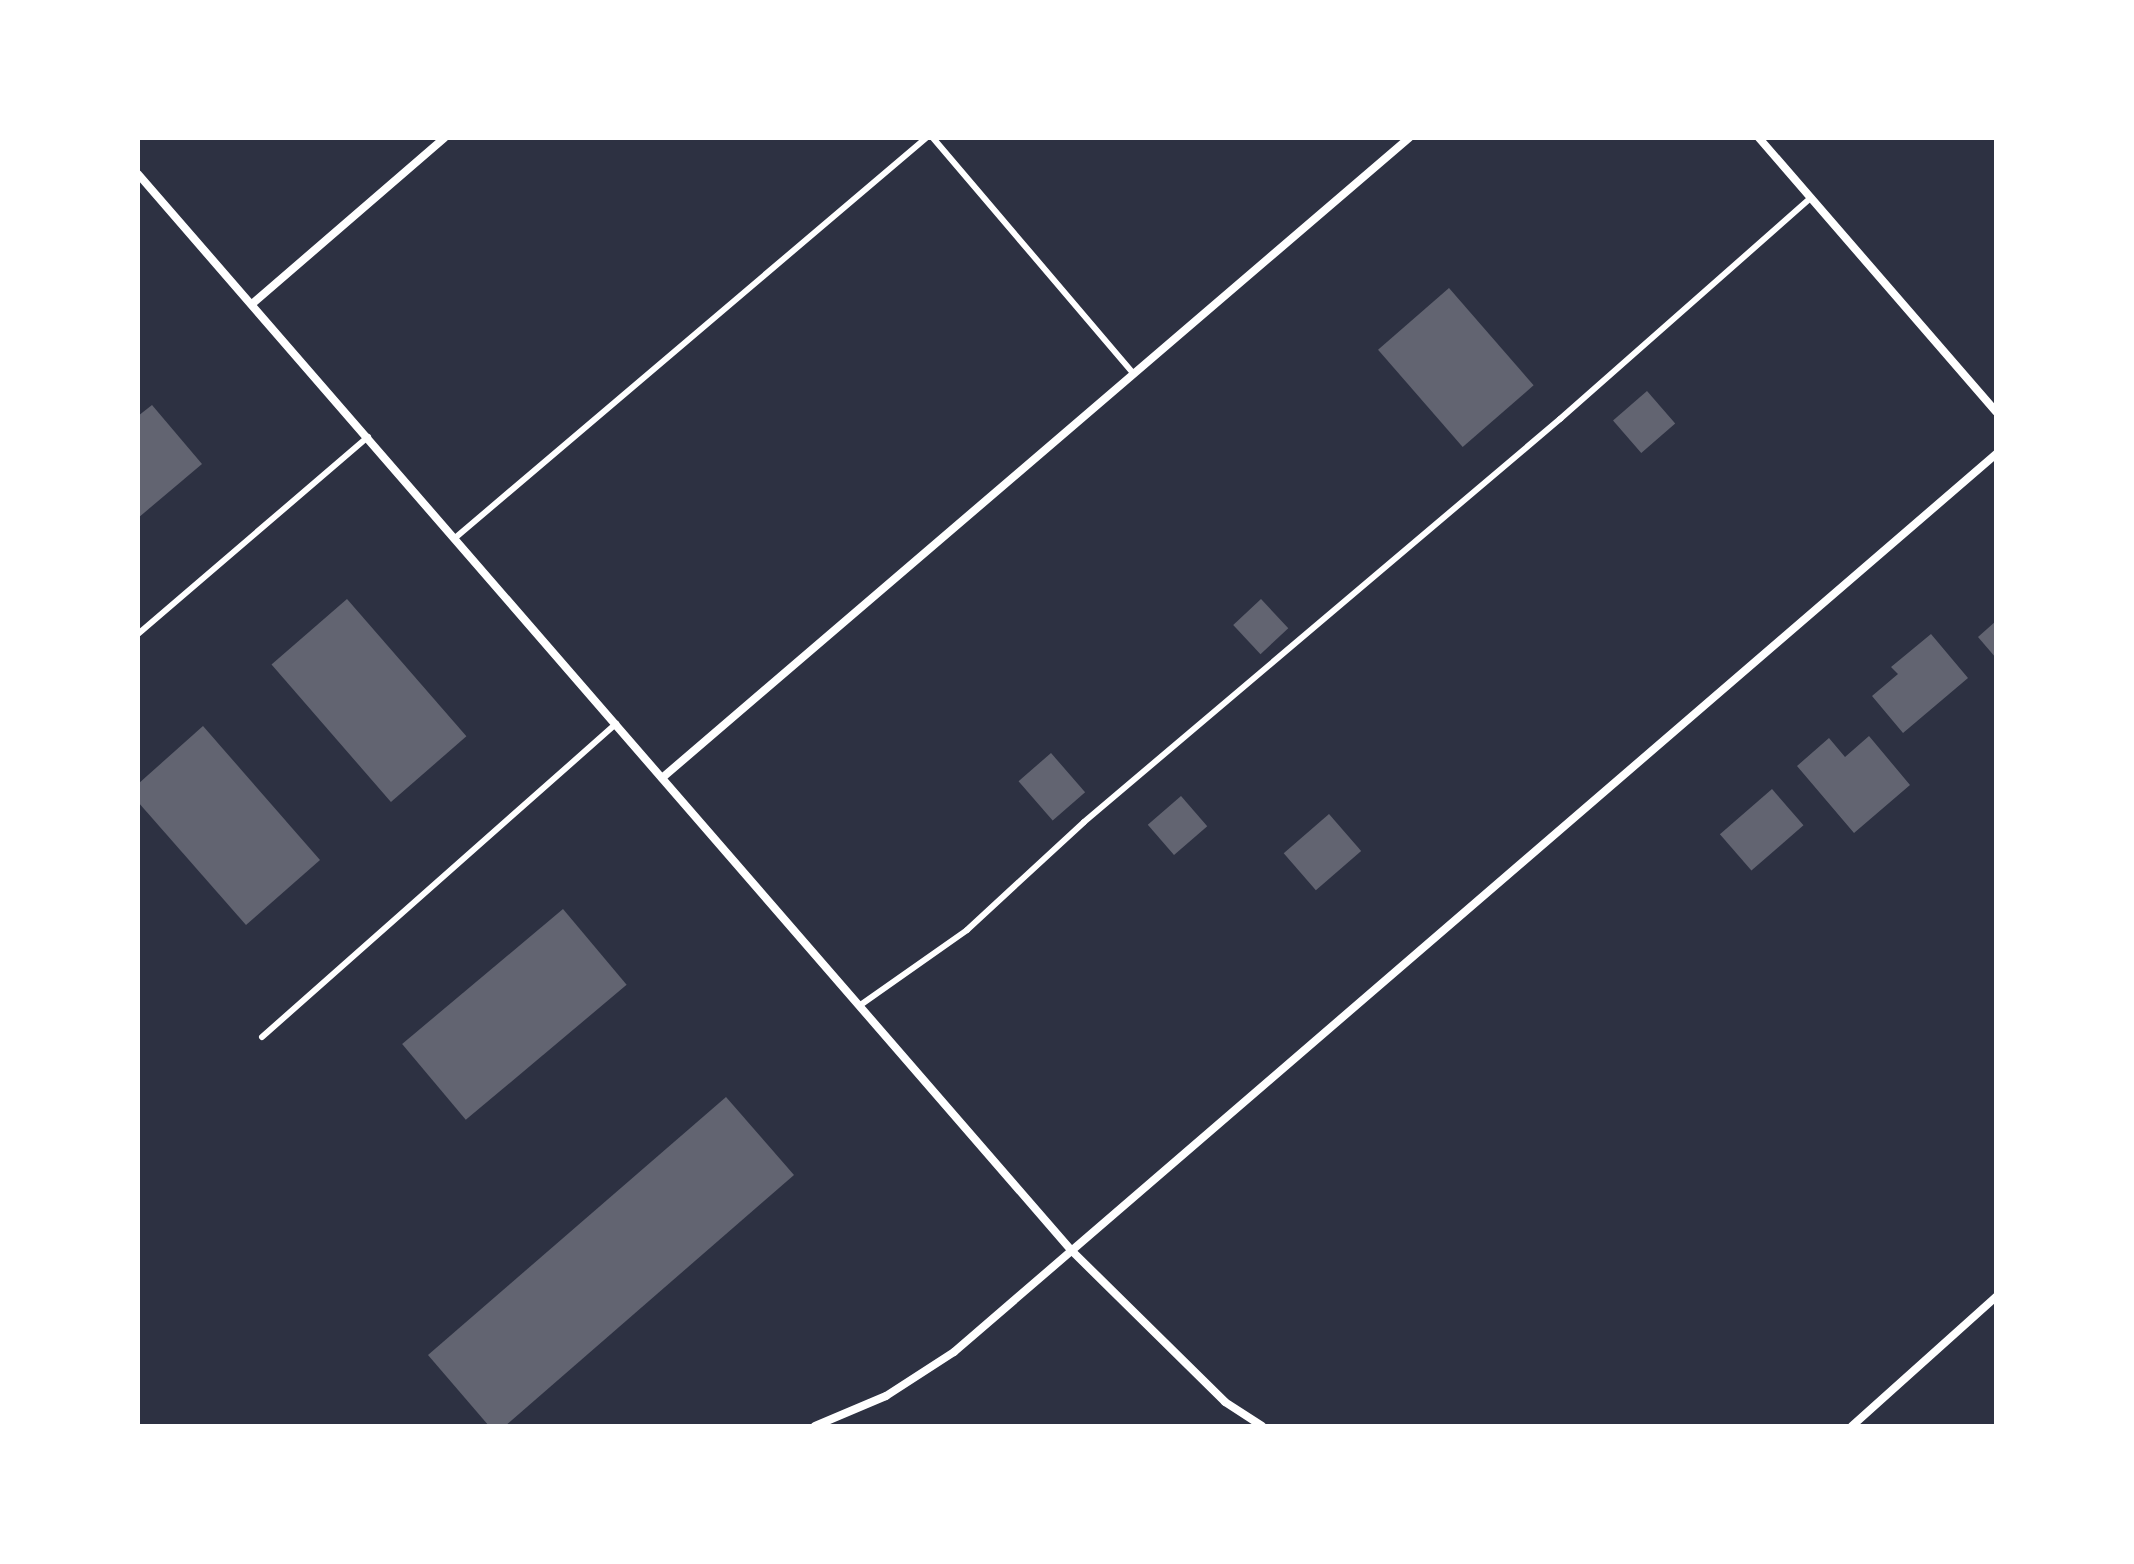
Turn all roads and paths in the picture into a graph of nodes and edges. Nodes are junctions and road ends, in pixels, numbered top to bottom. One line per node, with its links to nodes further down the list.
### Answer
1 (444, 138): 8 (street)
2 (926, 138): 13 (lane)
3 (933, 138): 9 (lane)
4 (1409, 138): 9 (street)
5 (1759, 138): 7 (street)
6 (138, 174): 8 (street)
7 (1811, 198): 10 (street); 17 (lane)
8 (252, 304): 11 (street)
9 (1134, 374): 16 (street)
10 (1996, 412)
11 (368, 437): 13 (street); 14 (lane)
12 (1996, 454): 19 (street)
13 (455, 538): 15 (street)
14 (138, 634)
15 (616, 724): 16 (street); 18 (lane)
16 (662, 778): 17 (street)
17 (859, 1006): 19 (street)
18 (262, 1037)
19 (1072, 1251): 21 (street); 22 (street)
20 (1996, 1297): 24 (street)
21 (1249, 1422): 23 (street)
22 (815, 1426)
23 (1262, 1426)
24 (1852, 1426)

